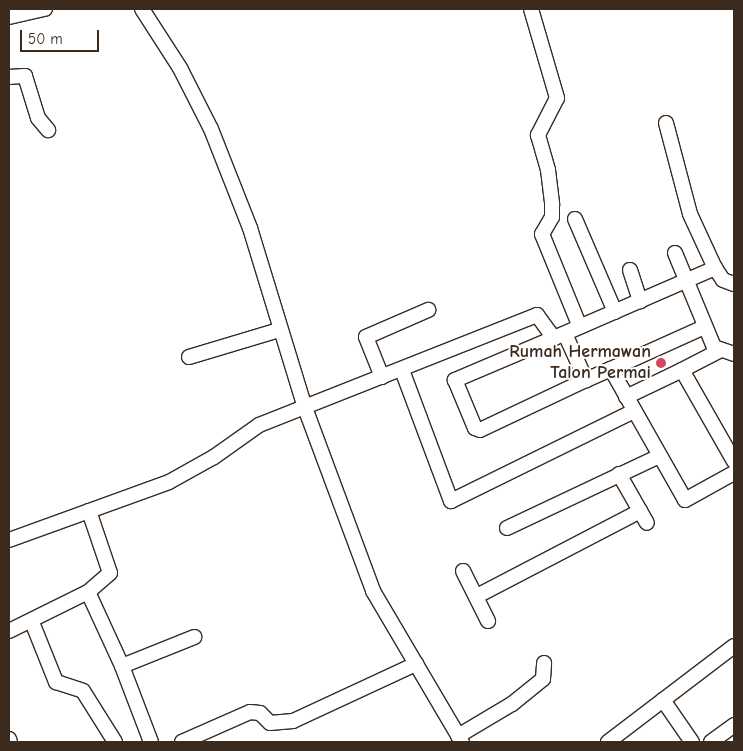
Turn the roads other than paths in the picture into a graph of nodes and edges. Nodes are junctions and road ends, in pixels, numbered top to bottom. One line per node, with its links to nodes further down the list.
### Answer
1 (45, 9): 4 (street)
2 (142, 9): 19 (street)
3 (531, 9): 17 (street)
4 (9, 17)
5 (9, 77): 7 (street)
6 (666, 123): 10 (street)
7 (48, 130)
8 (575, 219): 16 (street)
9 (675, 253): 12 (street)
10 (715, 268): 12 (street); 13 (street)
11 (630, 270): 14 (street)
12 (687, 281): 14 (street); 18 (street)
13 (734, 284)
14 (640, 301): 16 (street)
15 (428, 310): 27 (street)
16 (615, 312): 17 (street)
17 (580, 327): 20 (street)
18 (704, 327): 21 (street); 24 (street)
19 (279, 330): 23 (street); 30 (street)
20 (560, 336): 25 (street); 28 (street); 28 (street)
21 (719, 351): 22 (street); 26 (street)
22 (734, 354)
23 (189, 357)
24 (611, 369): 28 (street); 29 (street)
25 (402, 370): 27 (street); 31 (street)
26 (682, 370): 29 (street); 33 (street)
27 (382, 377): 30 (street)
28 (586, 380)
29 (626, 397): 31 (street)
30 (304, 405): 36 (street); 48 (street)
31 (634, 412): 32 (street)
32 (659, 456): 34 (street); 35 (street)
33 (734, 461)
34 (734, 473)
35 (619, 474): 37 (street); 41 (street)
36 (89, 511): 38 (street); 40 (street)
37 (507, 528)
38 (9, 540)
39 (463, 571): 41 (street)
40 (88, 592): 43 (street); 49 (street)
41 (476, 596): 42 (street)
42 (488, 621)
43 (32, 622): 44 (street); 53 (street)
44 (9, 631)
45 (194, 637): 49 (street)
46 (734, 646): 50 (street)
47 (544, 663): 52 (street)
48 (416, 664): 52 (street); 55 (street)
49 (122, 666): 54 (street)
50 (663, 700): 56 (street); 57 (street)
51 (734, 725): 58 (street)
52 (460, 739)
53 (115, 742)
54 (151, 742)
55 (182, 742)
56 (608, 742)
57 (692, 742)
58 (711, 742)

